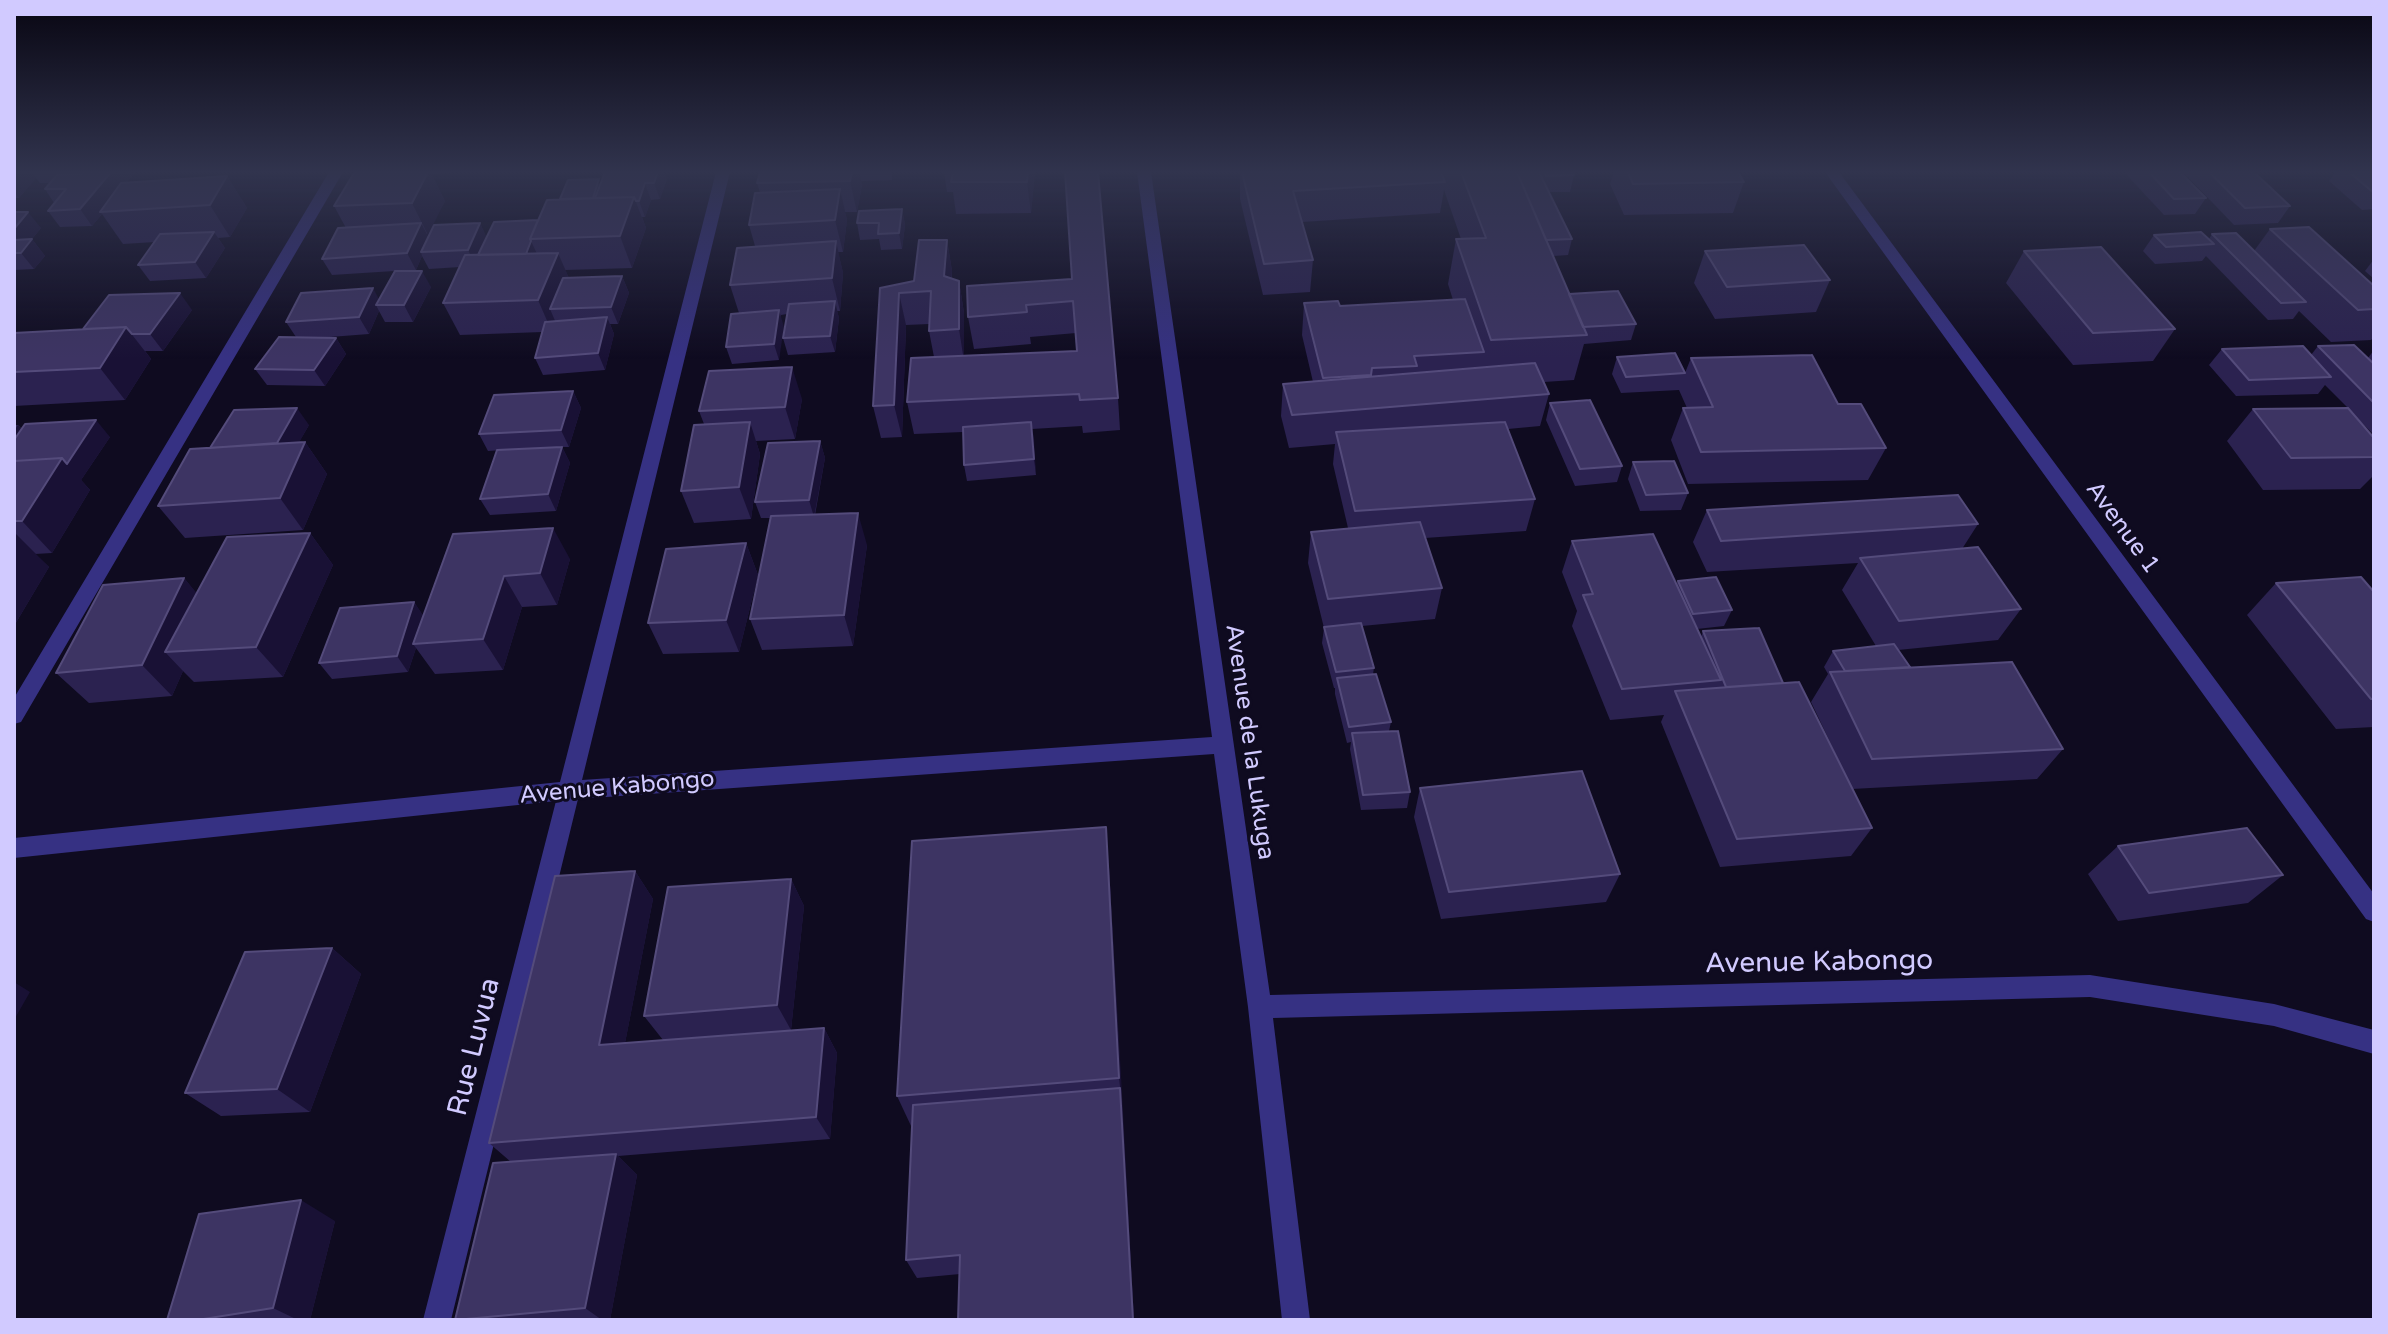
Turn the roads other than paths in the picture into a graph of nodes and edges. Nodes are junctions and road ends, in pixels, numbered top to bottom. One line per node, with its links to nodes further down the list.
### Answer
1 (299, 234): 5 (street)
2 (708, 234): 7 (street, Rue Luvua)
3 (1152, 234): 6 (street, Avenue de la Lukuga)
4 (1878, 234): 9 (street, Avenue 1)
5 (14, 716)
6 (1222, 745): 7 (street, Avenue Kabongo); 10 (street, Avenue de la Lukuga)
7 (572, 790): 8 (street, Avenue Kabongo); 12 (street, Rue Luvua)
8 (14, 848)
9 (2374, 912)
10 (1260, 1007): 11 (street, Avenue Kabongo); 13 (street, Avenue de la Lukuga)
11 (2374, 1042)
12 (437, 1320)
13 (1296, 1320)

